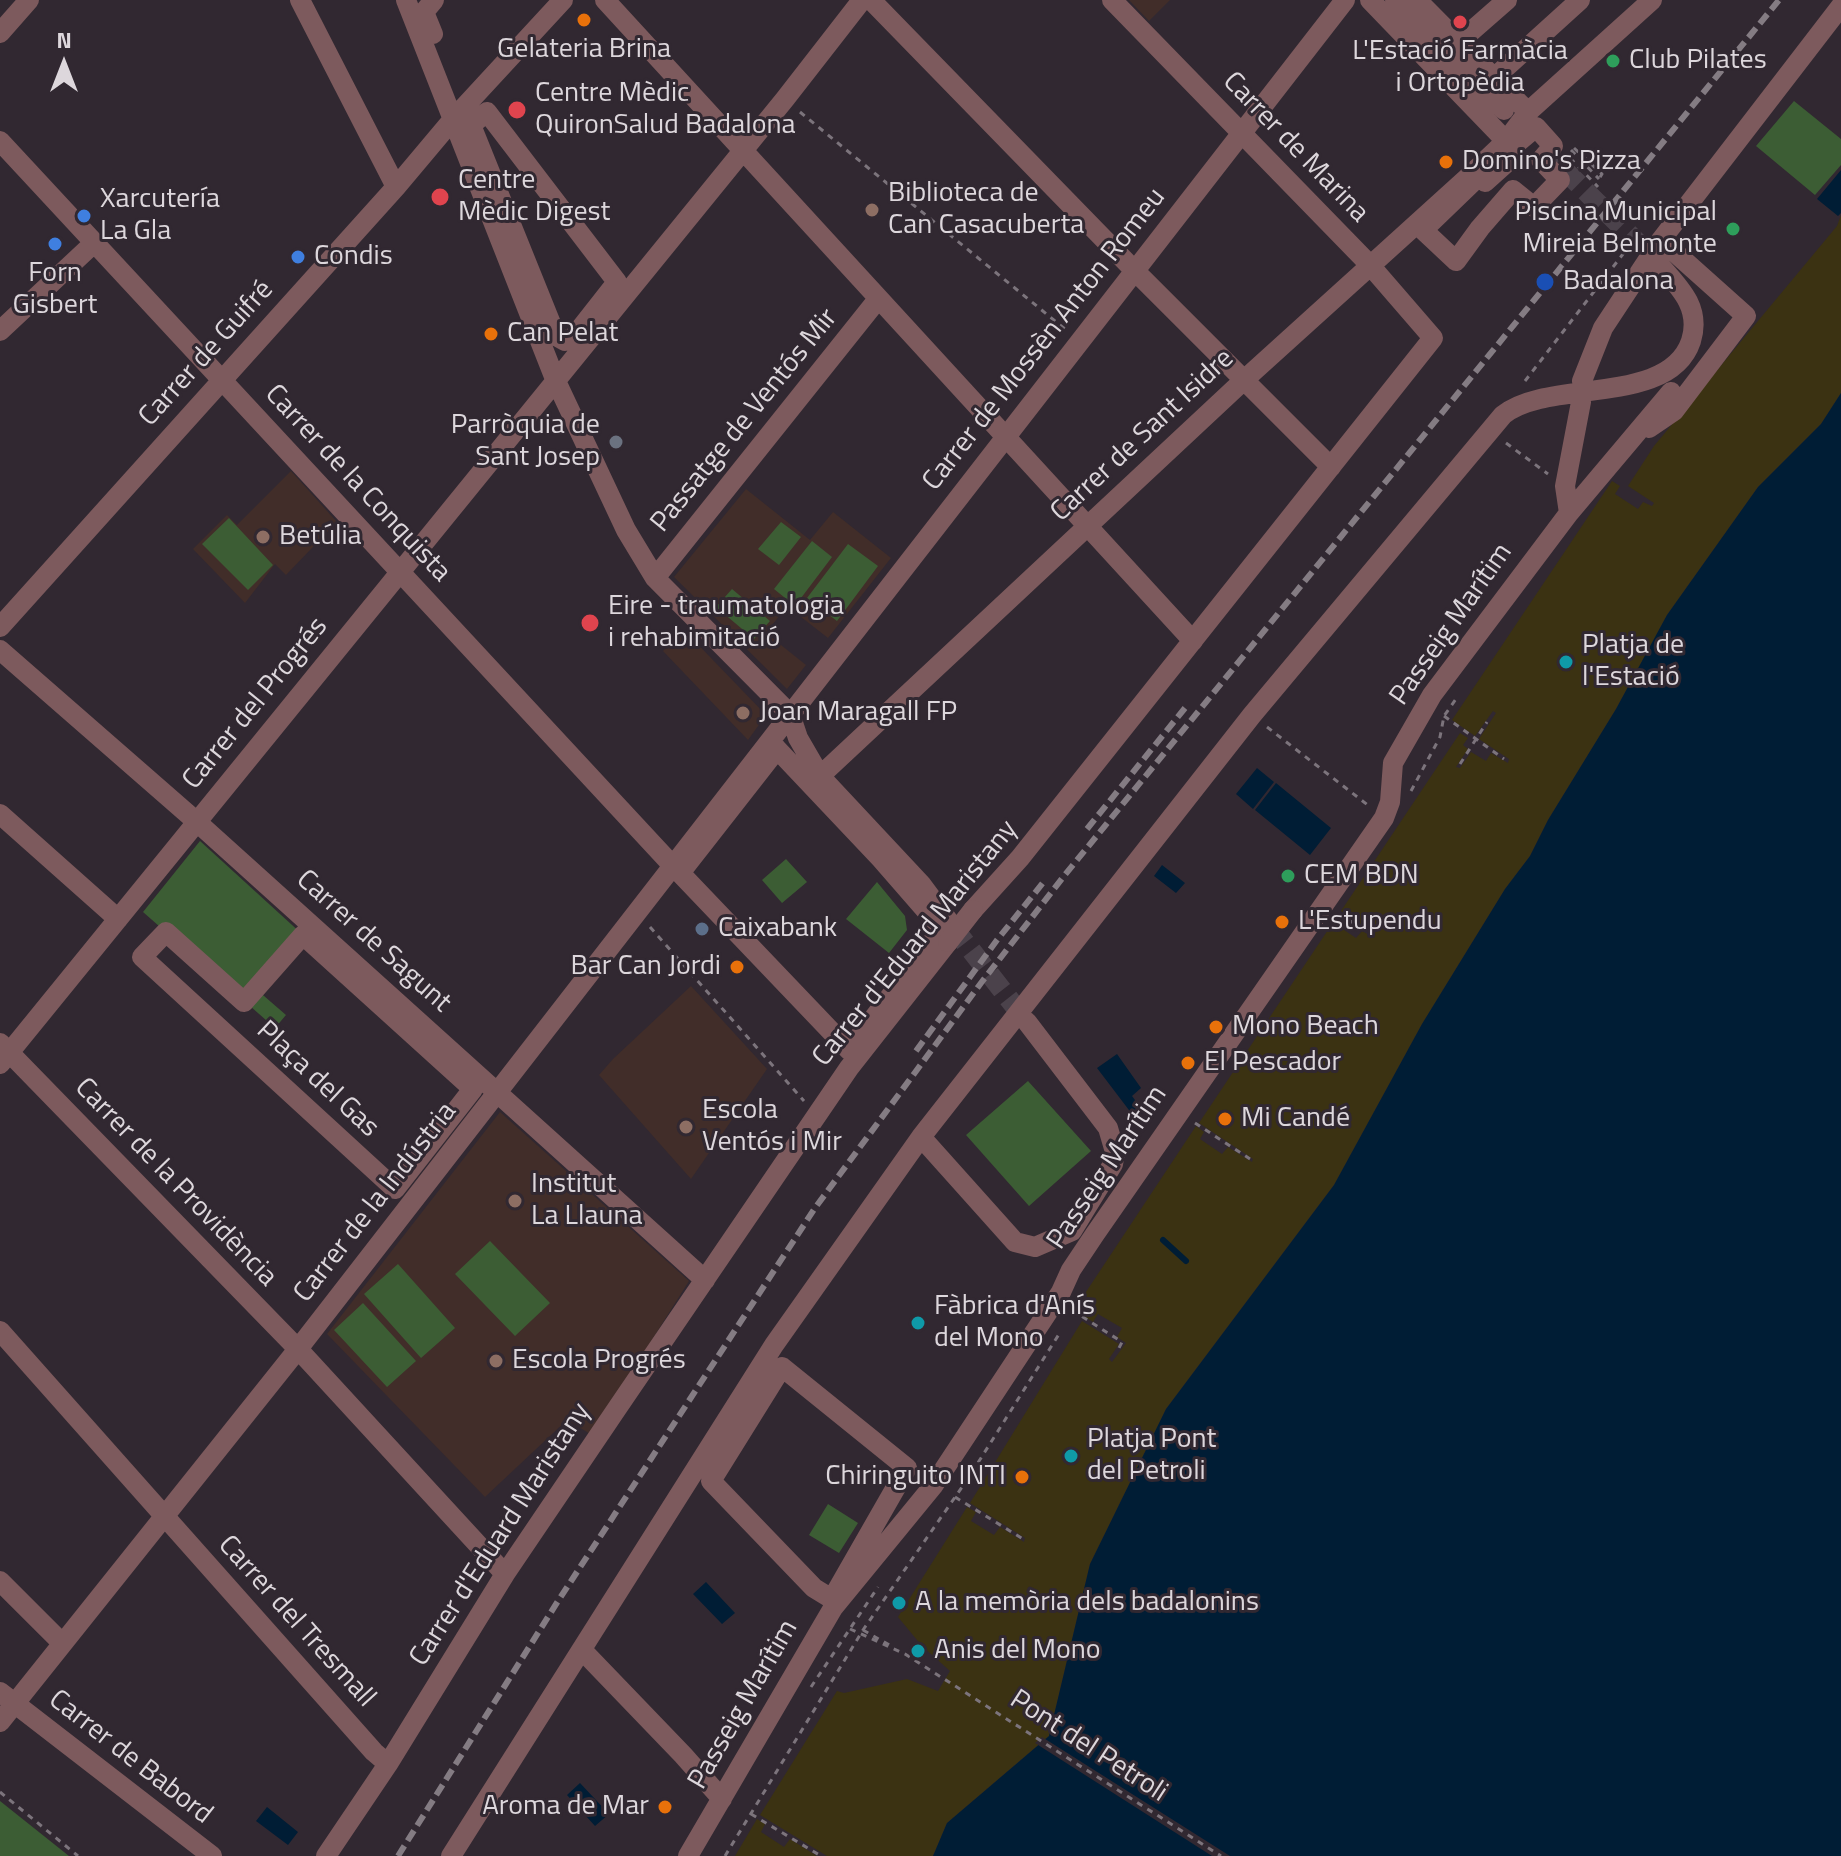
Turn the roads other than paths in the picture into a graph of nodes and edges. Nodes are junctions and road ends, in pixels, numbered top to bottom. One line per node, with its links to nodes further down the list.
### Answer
1 (29, 0): 19 (street)
2 (300, 0): 30 (street)
3 (406, 0): 25 (street)
4 (434, 0): 5 (street)
5 (551, 0)
6 (563, 0): 25 (street, Carrer de Guifré)
7 (605, 0): 29 (street)
8 (862, 0): 29 (street, Carrer del Progrés)
9 (871, 0): 36 (street)
10 (1112, 0): 26 (street, Carrer de Marina)
11 (1345, 0): 26 (street, Carrer de Mossèn Anton Romeu)
12 (1370, 0): 28 (street)
13 (1395, 0): 22 (street)
14 (1507, 0): 20 (street)
15 (1580, 0): 21 (street)
16 (1652, 0): 23 (street, Carrer de Sant Isidre)
17 (1426, 3): 20 (street)
18 (1841, 6): 31 (street)
19 (0, 33)
20 (1459, 42): 21 (street)
21 (1494, 78): 23 (street)
22 (1504, 110)
23 (1528, 112): 28 (street, Carrer de Sant Isidre)
24 (488, 116): 24 (street)
25 (454, 118): 30 (street, Carrer de Guifré); 40 (street)
26 (1242, 134): 35 (street, Carrer de Marina); 36 (street, Carrer de Mossèn Anton Romeu)
27 (0, 141): 32 (street, Carrer de la Conquista)
28 (1506, 141): 35 (street, Carrer de Sant Isidre)
29 (741, 151): 37 (street); 40 (street, Carrer del Progrés)
30 (396, 187): 41 (street, Carrer de Guifré)
31 (1661, 240): 43 (street); 47 (street, Passeig Marítim)
32 (94, 243): 38 (street); 41 (street, Carrer de la Conquista)
33 (1465, 250): 33 (street)
34 (1656, 261): 67 (street)
35 (1369, 264): 39 (street, Carrer de Marina); 42 (street, Carrer de Sant Isidre)
36 (1134, 270): 42 (street); 46 (street, Carrer de Mossèn Anton Romeu)
37 (878, 299): 46 (street); 52 (street, Passatge de Ventós Mir)
38 (0, 331)
39 (1433, 338): 48 (street, Carrer d'Eduard Maristany)
40 (555, 379): 51 (street, Carrer del Progrés); 52 (street)
41 (220, 380): 51 (street, Carrer de la Conquista); 53 (street, Carrer de Guifré)
42 (1244, 380): 48 (street); 50 (street, Carrer de Sant Isidre)
43 (1582, 381)
44 (1671, 392): 47 (street, Passeig Marítim)
45 (1581, 402): 49 (street)
46 (1005, 437): 50 (street); 56 (street, Carrer de Mossèn Anton Romeu)
47 (1625, 444): 49 (street, Passeig Marítim)
48 (1331, 467): 54 (street, Carrer d'Eduard Maristany)
49 (1569, 513): 80 (street, Passeig Marítim)
50 (1087, 527): 54 (street); 57 (street, Carrer de Sant Isidre)
51 (400, 569): 59 (street, Carrer del Progrés); 60 (street, Carrer de la Conquista)
52 (655, 578): 56 (street)
53 (0, 627)
54 (1193, 641): 62 (street, Carrer d'Eduard Maristany, bridge)
55 (0, 650): 59 (street, Carrer de Sagunt)
56 (790, 714): 57 (street); 60 (street, Carrer de la Indústria)
57 (820, 776): 62 (street)
58 (0, 814): 61 (street)
59 (197, 822): 61 (street, Carrer del Progrés); 66 (street, Carrer de Sagunt)
60 (677, 869): 60 (street); 66 (street, Carrer de la Indústria)
61 (118, 919): 65 (street, Carrer del Progrés)
62 (950, 934): 68 (street, Carrer d'Eduard Maristany)
63 (303, 935): 63 (street, Plaça del Gas)
64 (1027, 1022): 67 (street)
65 (3, 1053): 70 (street, Carrer de la Providència)
66 (497, 1092): 68 (street, Carrer de Sagunt); 70 (street, Carrer de la Indústria)
67 (921, 1137): 76 (street)
68 (705, 1280): 73 (street, Carrer d'Eduard Maristany)
69 (0, 1331): 72 (street, Carrer del Tresmall)
70 (298, 1349): 72 (street, Carrer de la Indústria); 73 (street, Carrer de la Providència)
71 (782, 1367): 71 (street)
72 (164, 1517): 75 (street, Carrer de la Indústria); 79 (street, Carrer del Tresmall)
73 (505, 1574): 79 (street, Carrer d'Eduard Maristany)
74 (0, 1581): 75 (street)
75 (62, 1643): 77 (street, Carrer de la Indústria)
76 (582, 1650): 80 (street); 81 (street)
77 (7, 1698): 78 (street, Carrer de la Indústria); 82 (street, Carrer de Babord)
78 (0, 1722)
79 (388, 1764): 83 (street, Carrer d'Eduard Maristany)
80 (722, 1799): 84 (street, Passeig Marítim)
81 (460, 1852)
82 (212, 1856)
83 (326, 1856)
84 (688, 1856)

